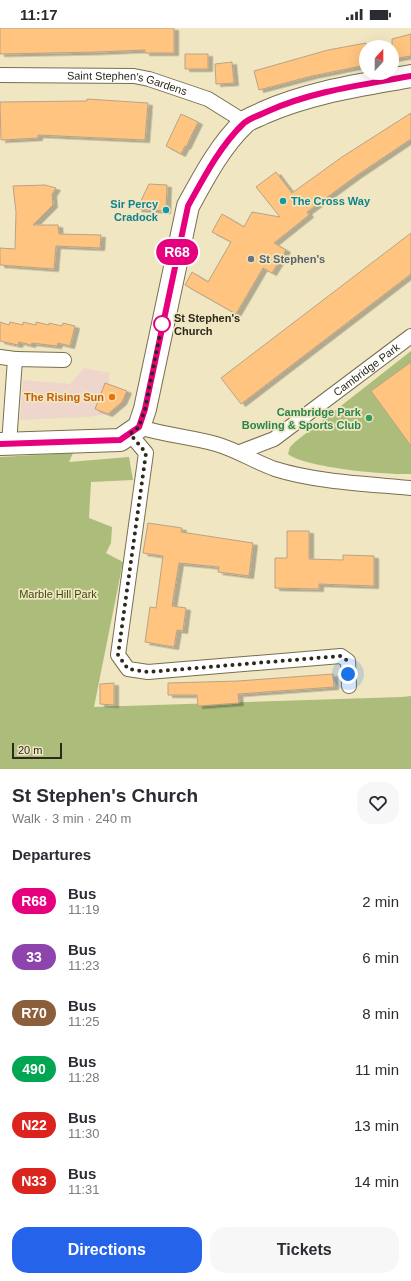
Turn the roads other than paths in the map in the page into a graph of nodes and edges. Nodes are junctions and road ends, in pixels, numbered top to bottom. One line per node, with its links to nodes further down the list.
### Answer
1 (0, 76): 3 (street, Saint Stephen's Gardens)
2 (411, 76): 3 (main road)
3 (245, 122): 8 (main road)
4 (411, 336): 10 (street, Cambridge Park)
5 (0, 357): 6 (street)
6 (15, 358): 7 (street); 9 (street)
7 (64, 360)
8 (135, 430): 9 (main road); 10 (street); 12 (street)
9 (4, 444)
10 (240, 452): 11 (street)
11 (411, 488)
12 (349, 686)

